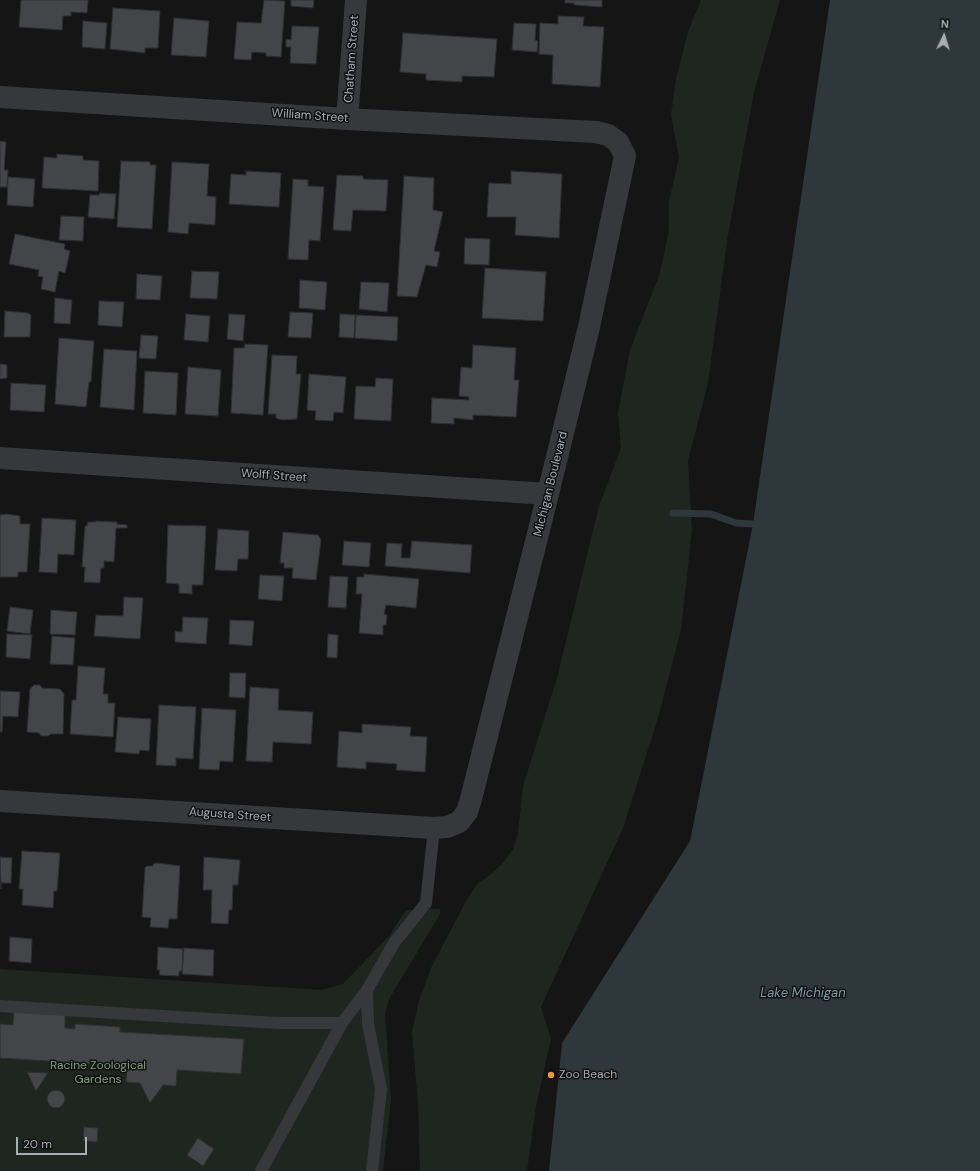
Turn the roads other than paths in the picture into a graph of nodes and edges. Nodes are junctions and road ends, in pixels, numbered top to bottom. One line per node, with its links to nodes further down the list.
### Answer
1 (356, 0): 3 (street, Chatham Street)
2 (0, 97): 3 (street, William Street)
3 (348, 119): 4 (street, William Street)
4 (618, 142): 6 (street, Michigan Boulevard)
5 (0, 458): 6 (street, Wolff Street)
6 (548, 494): 8 (street, Michigan Boulevard)
7 (0, 801): 9 (street, Augusta Street)
8 (459, 822): 9 (street, Augusta Street)
9 (434, 828): 10 (lane)
10 (367, 990): 12 (lane); 14 (lane)
11 (0, 1006): 12 (lane)
12 (342, 1022): 13 (lane)
13 (261, 1171)
14 (372, 1171)

